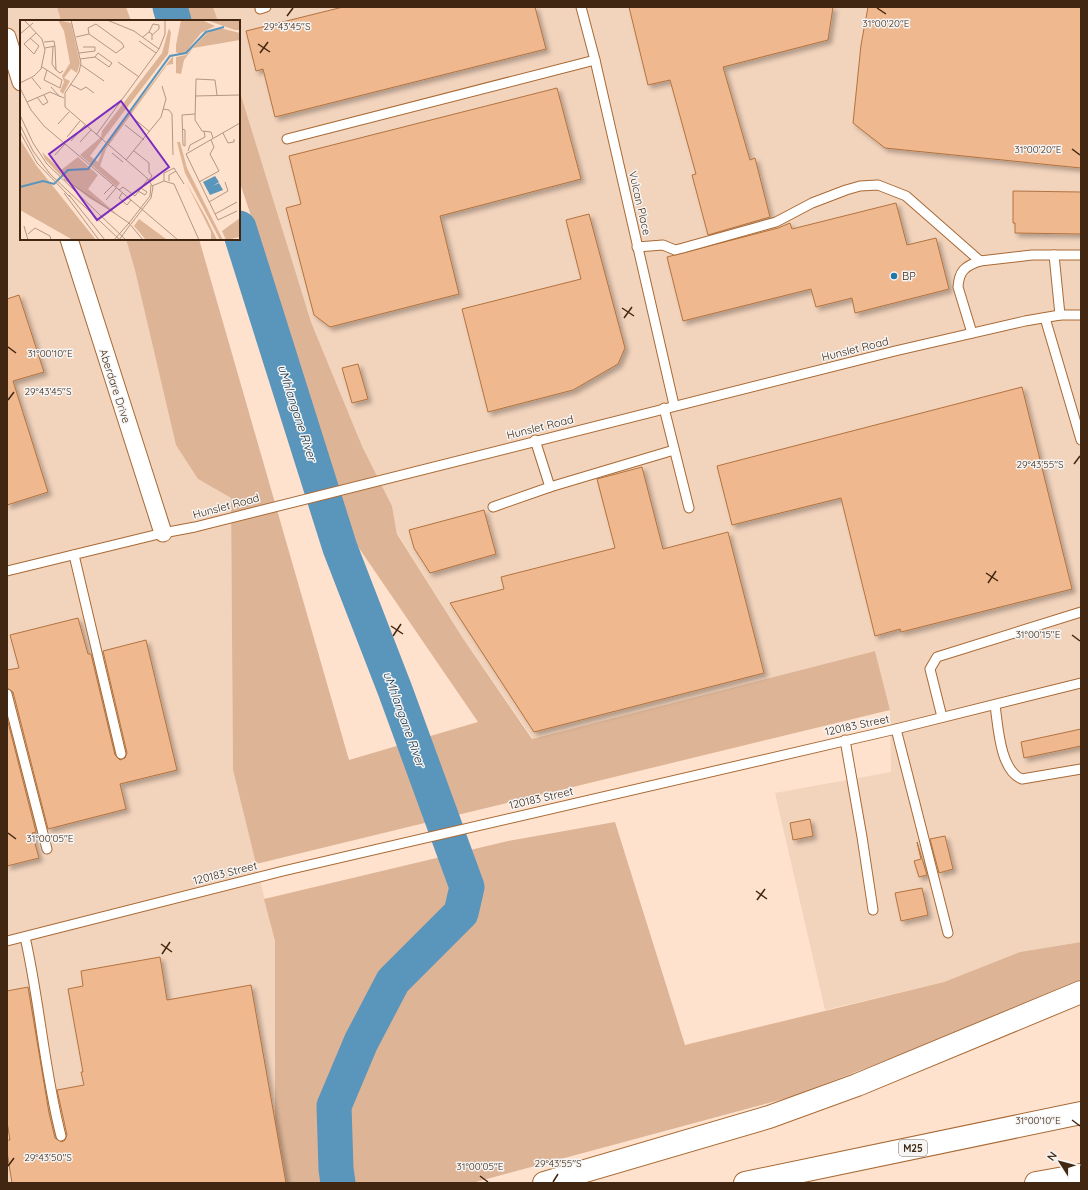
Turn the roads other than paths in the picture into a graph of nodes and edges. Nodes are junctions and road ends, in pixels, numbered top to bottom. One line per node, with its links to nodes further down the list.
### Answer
1 (580, 7): 3 (lane, Vulcan Place)
2 (7, 37): 4 (street)
3 (595, 60): 5 (lane); 7 (lane, Vulcan Place)
4 (20, 79)
5 (287, 138)
6 (69, 240): 23 (street, Aberdare Drive)
7 (638, 247): 10 (lane); 15 (lane, Vulcan Place)
8 (1054, 255): 9 (lane); 10 (lane); 11 (lane)
9 (1081, 255)
10 (980, 261): 14 (lane)
11 (1060, 315): 12 (lane, Hunslet Road); 13 (lane, Hunslet Road)
12 (1081, 315)
13 (1045, 318): 14 (lane, Hunslet Road); 18 (lane)
14 (972, 333): 15 (lane, Hunslet Road)
15 (674, 405): 16 (lane, Hunslet Road)
16 (664, 408): 17 (lane, Hunslet Road); 19 (lane)
17 (535, 440): 20 (lane); 23 (lane, Hunslet Road)
18 (1081, 440)
19 (674, 450): 20 (lane); 22 (lane)
20 (550, 487): 21 (lane)
21 (493, 507)
22 (689, 508)
23 (163, 533): 24 (lane, Hunslet Road)
24 (74, 554): 25 (lane, Hunslet Road); 33 (lane)
25 (7, 571)
26 (1081, 612): 30 (lane)
27 (1081, 683): 29 (lane, 120183 Street)
28 (7, 694): 35 (lane)
29 (995, 705): 30 (lane, 120183 Street); 34 (lane)
30 (942, 718): 31 (lane, 120183 Street)
31 (896, 729): 32 (lane, 120183 Street); 37 (lane)
32 (845, 740): 36 (lane); 38 (lane, 120183 Street)
33 (121, 754)
34 (1081, 769)
35 (47, 848)
36 (873, 910)
37 (948, 933)
38 (25, 937): 39 (lane, 120183 Street); 42 (lane)
39 (7, 941)
40 (1081, 992): 44 (main road)
41 (1081, 1113): 45 (main road, M25)
42 (61, 1136)
43 (1081, 1175): 46 (main road)
44 (544, 1183)
45 (745, 1183)
46 (1036, 1183)

